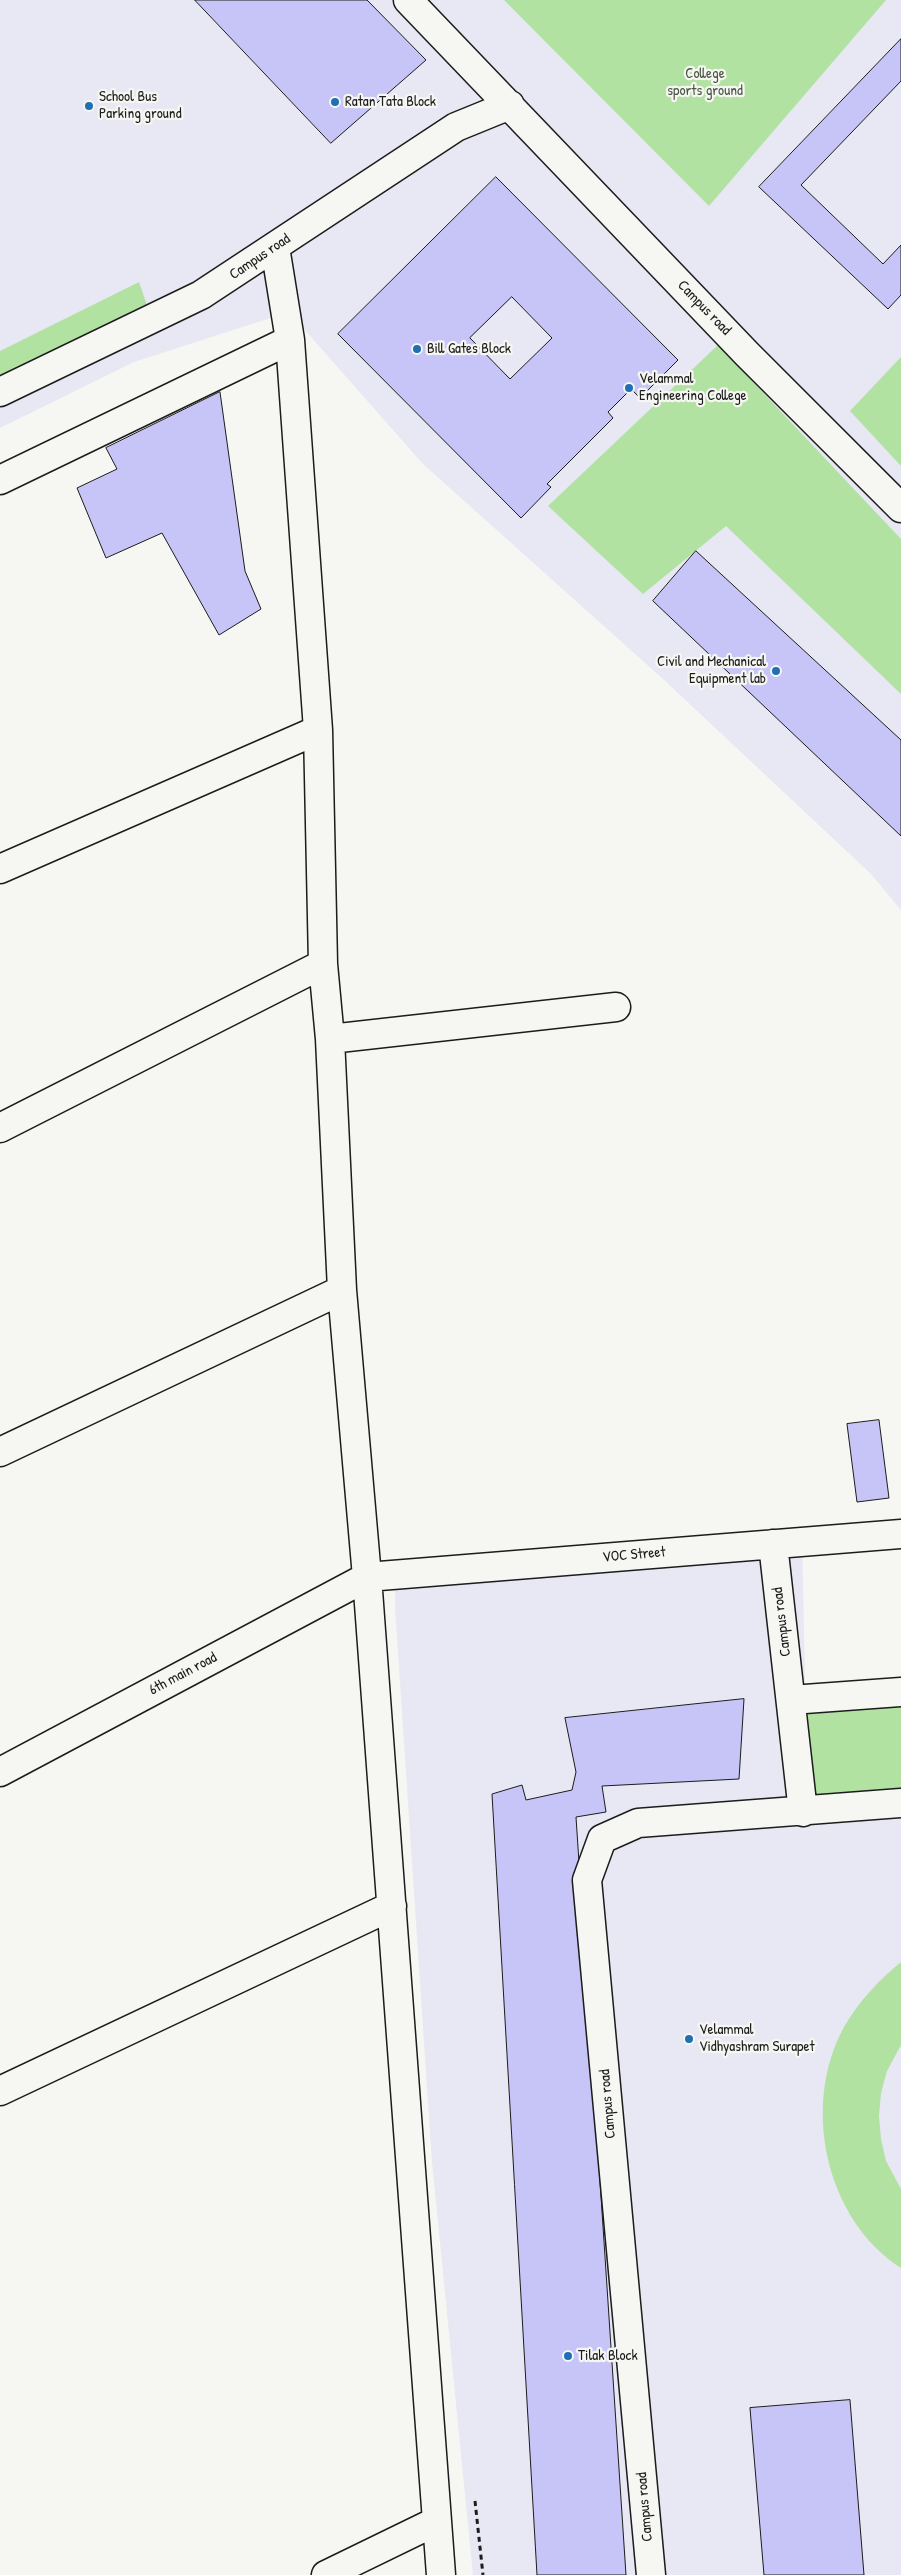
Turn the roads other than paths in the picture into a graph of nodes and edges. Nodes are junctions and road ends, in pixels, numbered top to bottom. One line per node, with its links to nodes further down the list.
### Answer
1 (408, 0): 2 (street, Campus road)
2 (510, 105): 3 (street, Campus road); 7 (street, Campus road)
3 (275, 247): 4 (street); 5 (street, Campus road)
4 (290, 340): 6 (street); 8 (street)
5 (0, 392)
6 (0, 480)
7 (901, 508)
8 (318, 730): 9 (street); 10 (street)
9 (0, 869)
10 (323, 964): 12 (street); 13 (street)
11 (616, 1007): 12 (street)
12 (330, 1039): 14 (street)
13 (0, 1128)
14 (342, 1290): 15 (street); 18 (street)
15 (0, 1452)
16 (901, 1534): 17 (street, VOC Street)
17 (773, 1544): 18 (street, VOC Street); 20 (street, Campus road)
18 (367, 1577): 21 (street, 6th main road); 24 (street)
19 (901, 1692): 20 (street)
20 (791, 1700): 23 (street, Campus road)
21 (0, 1772)
22 (901, 1803): 23 (street, Campus road)
23 (803, 1812): 29 (street, Campus road)
24 (392, 1906): 25 (street); 26 (street)
25 (0, 2091)
26 (437, 2521): 27 (street); 28 (street)
27 (326, 2575)
28 (441, 2575)
29 (651, 2575)

